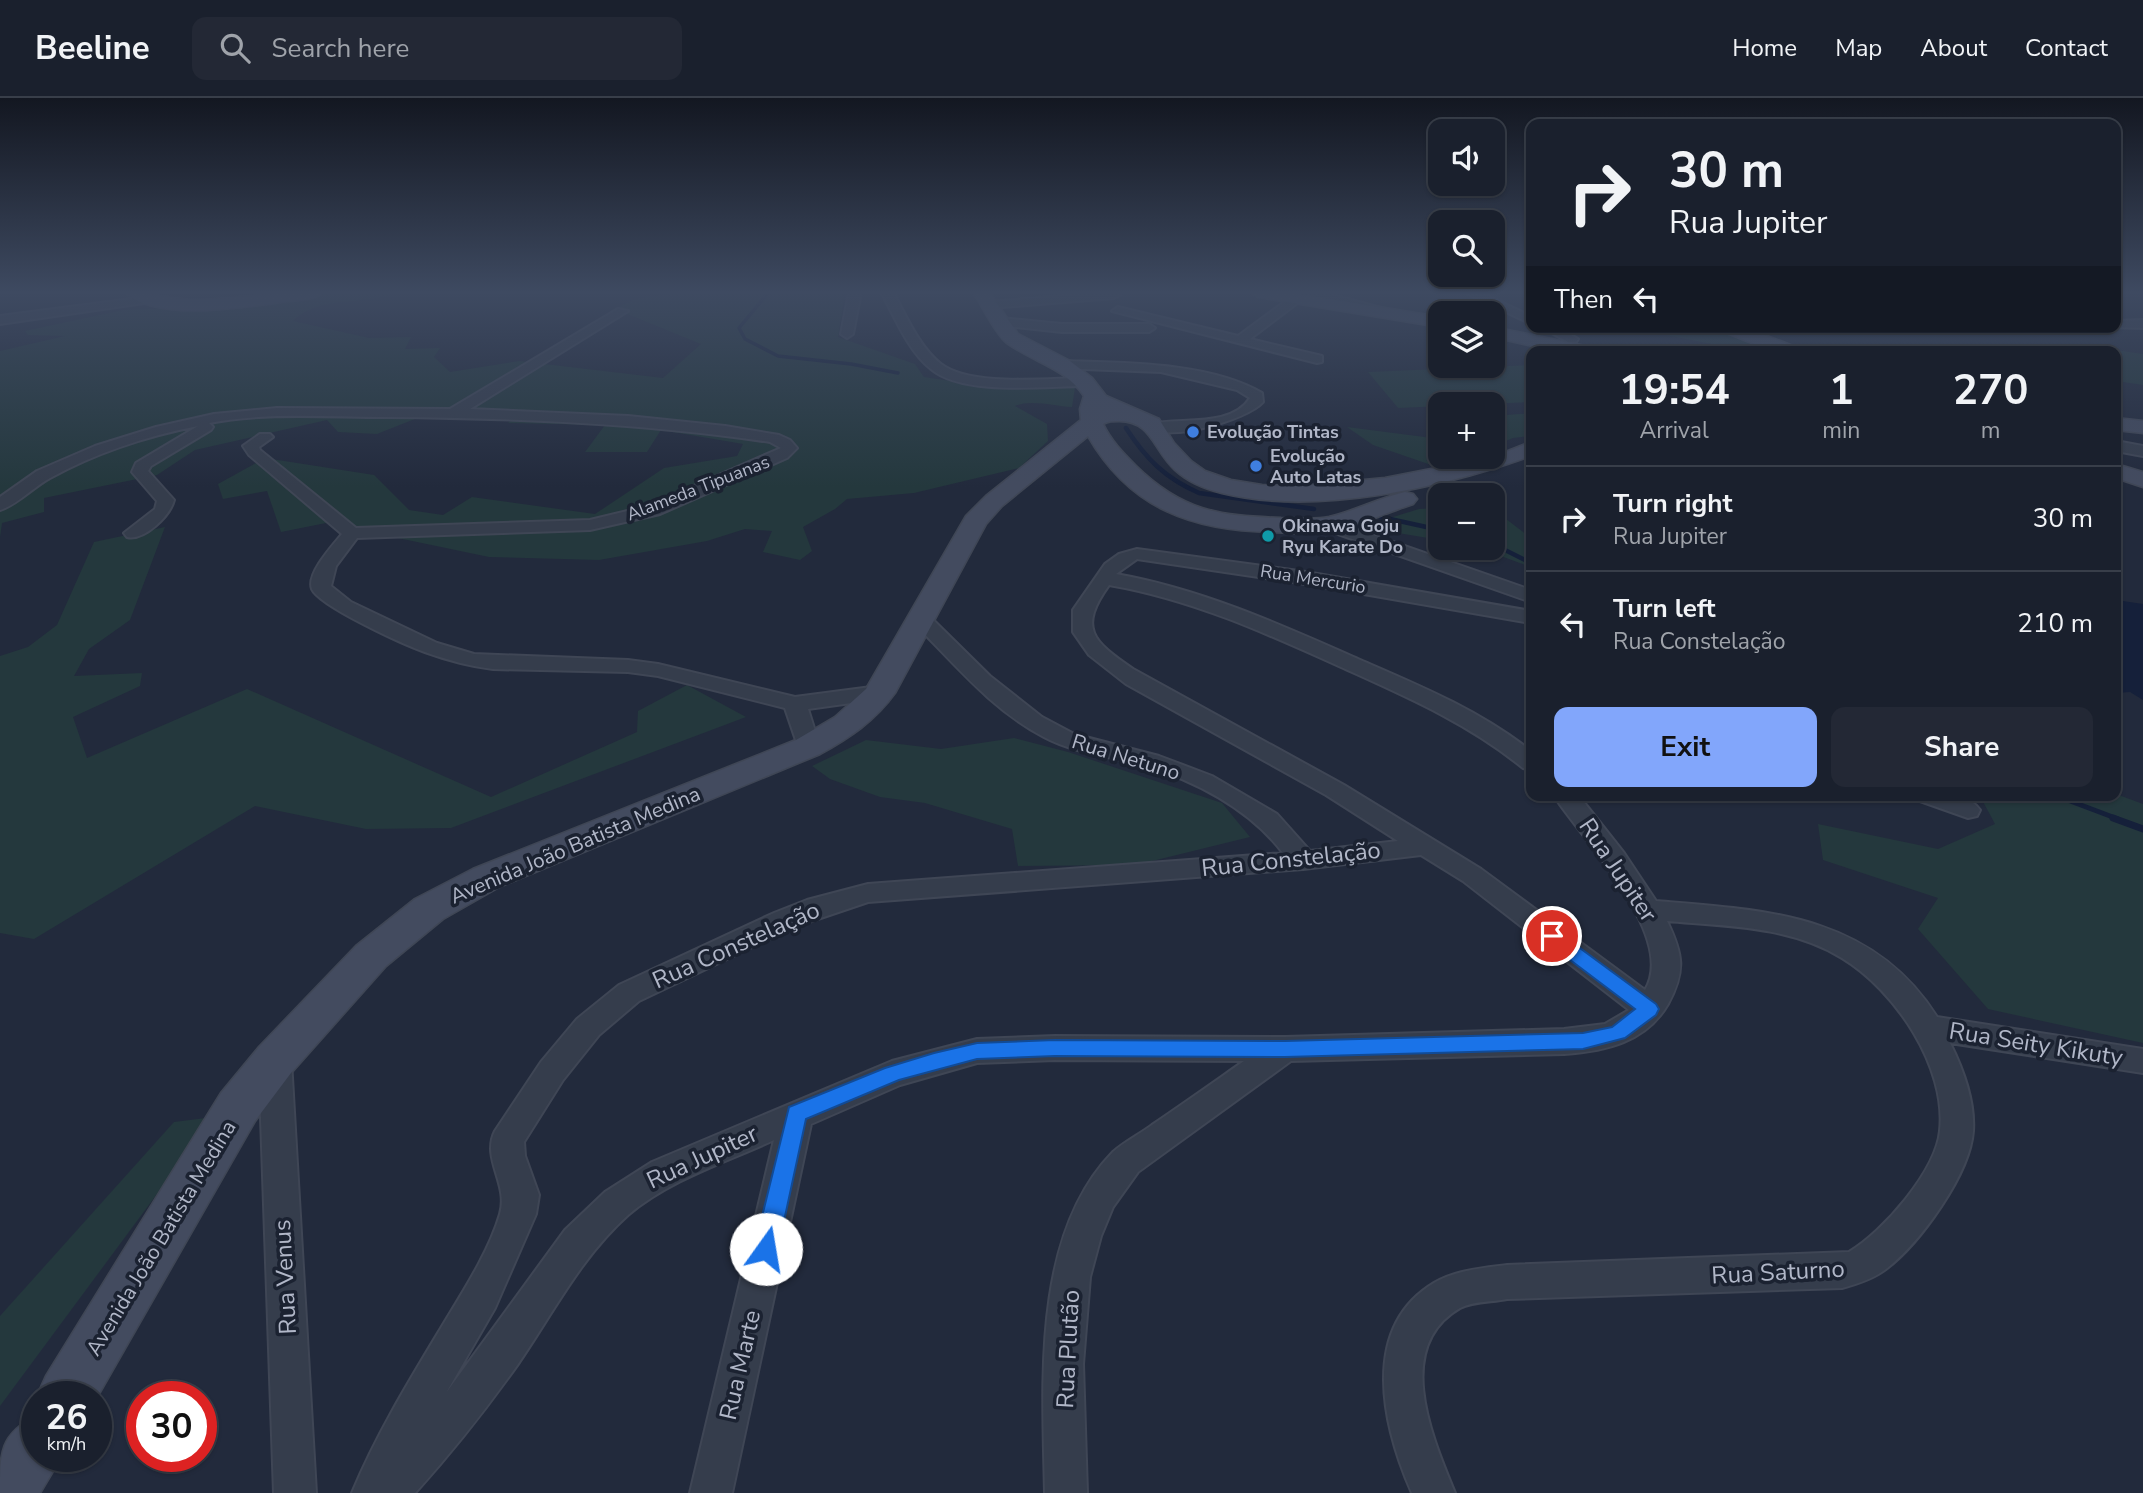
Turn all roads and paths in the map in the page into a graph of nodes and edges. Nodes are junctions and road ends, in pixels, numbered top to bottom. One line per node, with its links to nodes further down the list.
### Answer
1 (545, 357): 8 (street)
2 (928, 357): 7 (street)
3 (1048, 357): 6 (main road)
4 (1309, 357): 5 (street)
5 (1317, 359)
6 (1063, 365): 7 (main road); 14 (street)
7 (1090, 389): 9 (main road); 11 (main road)
8 (454, 413): 10 (street, Alameda Tipuanas); 28 (street, Alameda Tipuanas)
9 (1133, 415): 11 (main road); 14 (main road)
10 (225, 417): 24 (street, Alameda Tipuanas); 27 (street)
11 (1092, 422): 18 (main road); 29 (main road, Avenida João Batista Medina)
12 (2121, 425): 13 (main road)
13 (2143, 427)
14 (1156, 428): 23 (main road)
15 (265, 437): 28 (street)
16 (2121, 447): 17 (street)
17 (2143, 451)
18 (1111, 454): 26 (main road); 29 (main road, Avenida João Batista Medina)
19 (1526, 458): 23 (main road)
20 (1526, 459): 25 (main road)
21 (2121, 473): 22 (main road)
22 (2143, 480)
23 (1329, 492): 25 (main road)
24 (0, 505)
25 (1363, 513): 26 (main road); 30 (street)
26 (1327, 524): 30 (street)
27 (133, 533)
28 (352, 533): 36 (street)
29 (966, 539): 34 (main road, Avenida João Batista Medina)
30 (1368, 539): 32 (street)
31 (1104, 578): 33 (street, Rua Mercurio); 38 (street); 42 (street, Rua Constelação)
32 (1526, 594)
33 (1526, 616)
34 (920, 618): 35 (main road, Avenida João Batista Medina); 43 (street, Rua Netuno)
35 (879, 693): 36 (street); 37 (main road, Avenida João Batista Medina)
36 (795, 704): 37 (street)
37 (808, 747): 48 (main road, Avenida João Batista Medina)
38 (1526, 759)
39 (1570, 801): 44 (street, Rua Jupiter)
40 (1943, 801): 41 (street)
41 (1968, 810)
42 (1425, 846): 43 (street, Rua Constelação); 45 (street, Rua Constelação)
43 (1303, 860): 55 (street, Rua Constelação)
44 (1650, 910): 45 (street, Rua Jupiter); 46 (street, Rua Saturno)
45 (1649, 1009): 47 (street, Rua Jupiter)
46 (1929, 1028): 49 (street, Rua Seity Kikuty); 59 (street, Rua Saturno)
47 (1285, 1049): 50 (street, Rua Jupiter); 58 (street, Rua Plutão)
48 (275, 1060): 51 (main road, Avenida João Batista Medina); 54 (street, Rua Venus)
49 (2143, 1061)
50 (797, 1114): 56 (street, Rua Jupiter); 57 (street, Rua Marte)
51 (75, 1381)
52 (21, 1469): 53 (main road)
53 (4, 1493)
54 (295, 1493)
55 (373, 1493)
56 (387, 1493)
57 (711, 1493)
58 (1066, 1493)
59 (1434, 1493)

